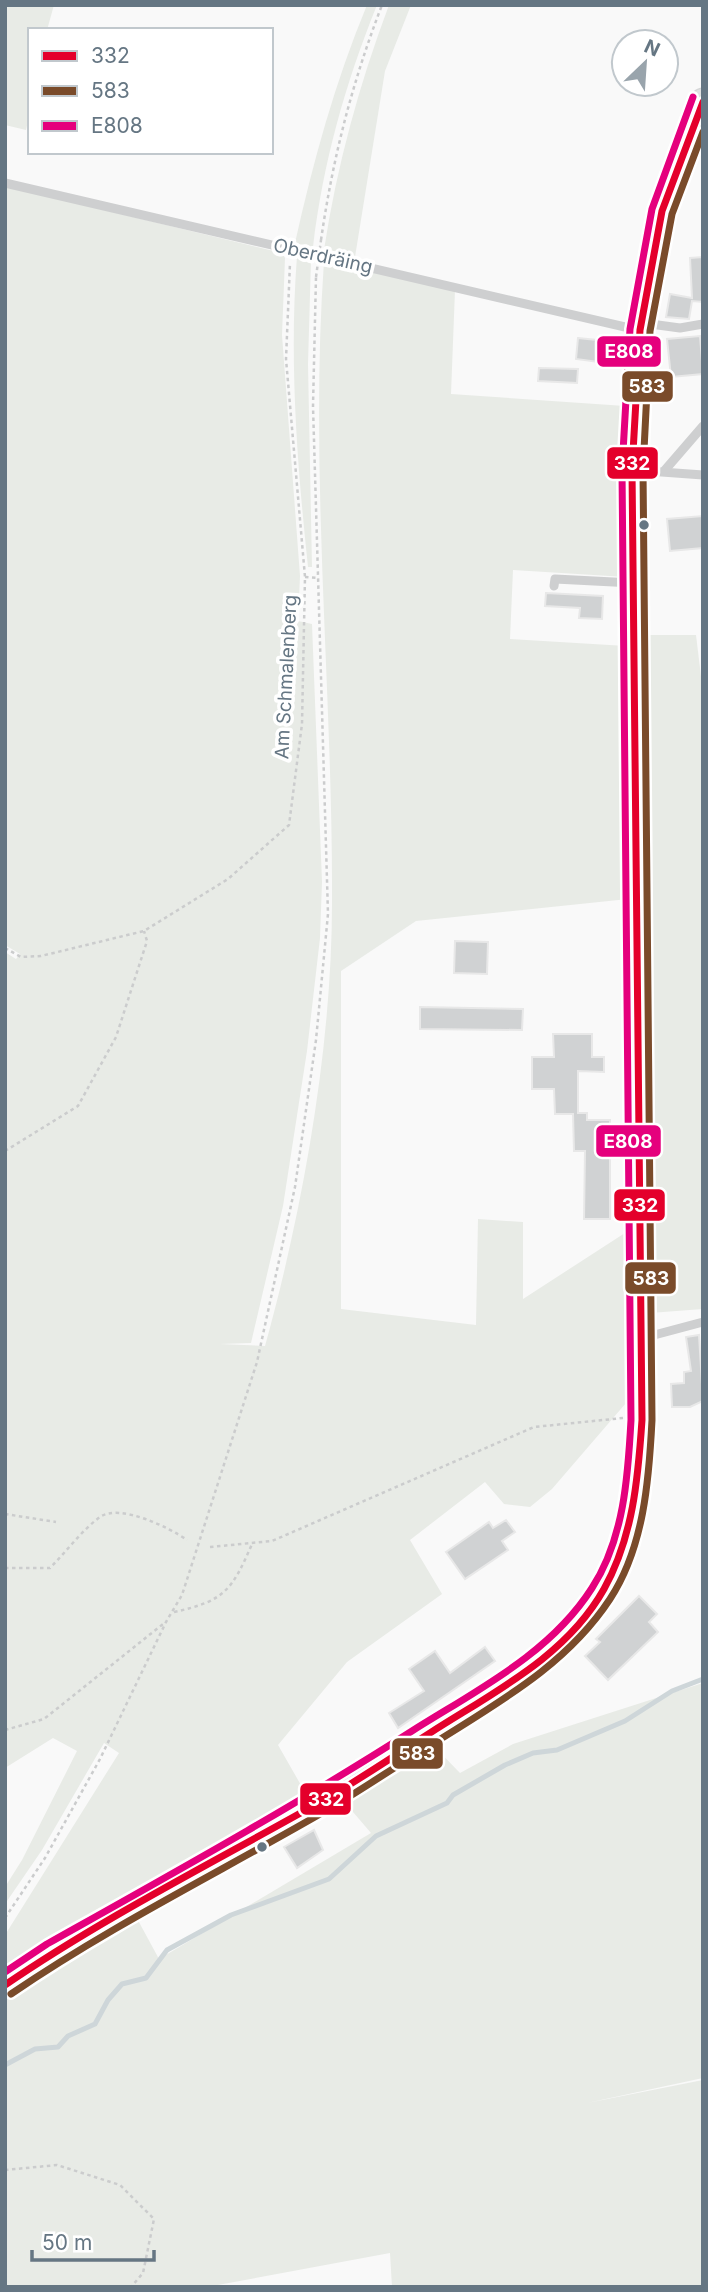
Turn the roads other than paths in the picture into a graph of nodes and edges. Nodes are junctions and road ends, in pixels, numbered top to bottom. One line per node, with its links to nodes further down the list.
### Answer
1 (703, 102): 4 (main road)
2 (5, 183): 4 (lane, Oberdräing)
3 (703, 324): 4 (lane, Oberdräing)
4 (641, 327): 6 (main road)
5 (703, 426): 7 (lane)
6 (632, 470): 7 (lane); 9 (main road)
7 (666, 470): 8 (lane)
8 (703, 475)
9 (634, 583): 10 (lane); 12 (main road)
10 (554, 586)
11 (703, 1322): 12 (lane)
12 (642, 1338): 13 (main road)
13 (5, 1985)

